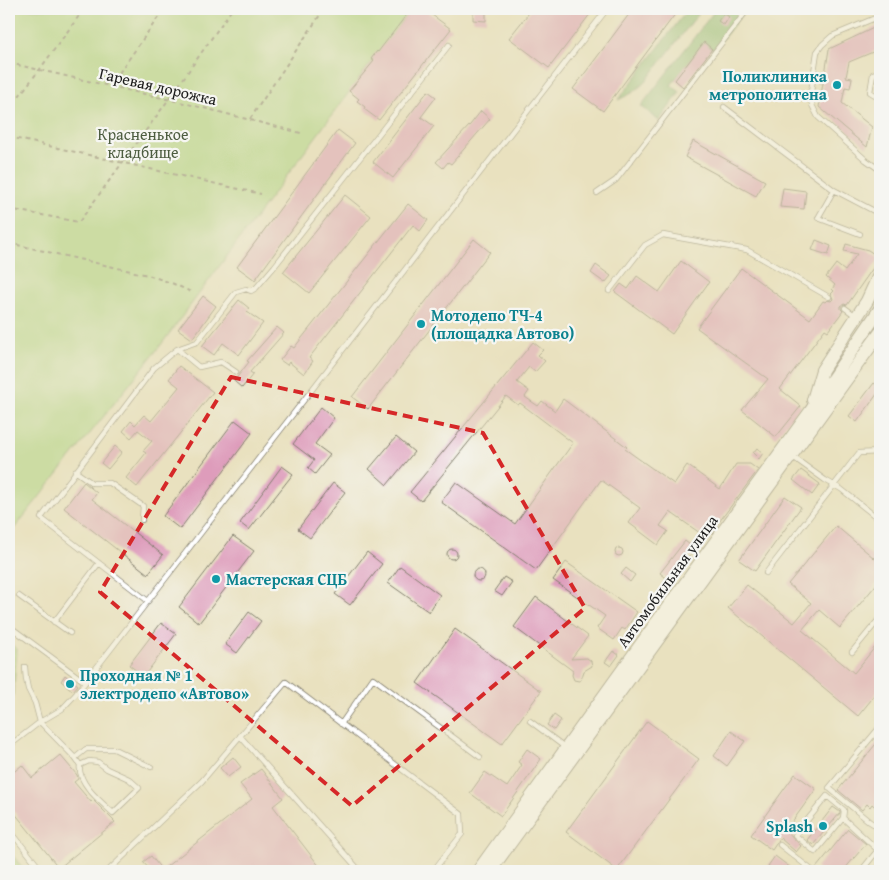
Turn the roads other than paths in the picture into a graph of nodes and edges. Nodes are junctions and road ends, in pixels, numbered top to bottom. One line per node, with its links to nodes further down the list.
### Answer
1 (607, 9): 32 (lane)
2 (748, 9): 10 (lane)
3 (880, 16): 8 (lane)
4 (449, 45): 20 (lane)
5 (880, 72): 6 (lane)
6 (880, 98)
7 (724, 107): 9 (lane)
8 (880, 170)
9 (834, 190): 11 (lane); 12 (lane)
10 (598, 193)
11 (880, 216)
12 (860, 234)
13 (880, 273): 18 (main road)
14 (609, 291): 15 (lane)
15 (829, 297)
16 (845, 308): 18 (lane)
17 (880, 309): 22 (main road, Автомобильная улица)
18 (858, 316): 22 (main road)
19 (880, 333): 24 (main road, Автомобильная улица)
20 (177, 350): 21 (lane); 25 (lane)
21 (236, 372)
22 (810, 412): 46 (main road, Автомобильная улица)
23 (880, 452): 26 (lane)
24 (792, 456): 26 (lane); 61 (main road, Автомобильная улица)
25 (75, 471): 27 (lane); 29 (lane)
26 (834, 485): 28 (lane); 30 (lane)
27 (142, 520)
28 (880, 520)
29 (99, 563): 32 (lane); 34 (lane)
30 (766, 573)
31 (19, 596): 34 (lane)
32 (148, 601): 39 (lane)
33 (880, 618): 37 (lane)
34 (54, 622): 36 (lane)
35 (9, 626): 39 (lane)
36 (70, 633)
37 (852, 652)
38 (25, 667): 41 (lane)
39 (85, 682): 41 (lane)
40 (530, 721): 46 (lane)
41 (40, 722): 45 (lane); 48 (lane)
42 (341, 724): 44 (lane); 47 (lane); 59 (lane)
43 (880, 727): 52 (lane)
44 (240, 736): 57 (lane); 58 (lane)
45 (9, 746)
46 (567, 748): 60 (main road, Автомобильная улица)
47 (480, 757)
48 (75, 758): 49 (lane); 50 (lane)
49 (80, 765): 49 (lane)
50 (151, 767)
51 (844, 818): 51 (lane); 55 (lane)
52 (880, 828)
53 (9, 829): 56 (lane)
54 (780, 845): 62 (lane)
55 (879, 851): 63 (lane)
56 (42, 871)
57 (108, 871)
58 (360, 871)
59 (433, 871)
60 (478, 871)
61 (490, 871)
62 (813, 871)
63 (860, 871)

